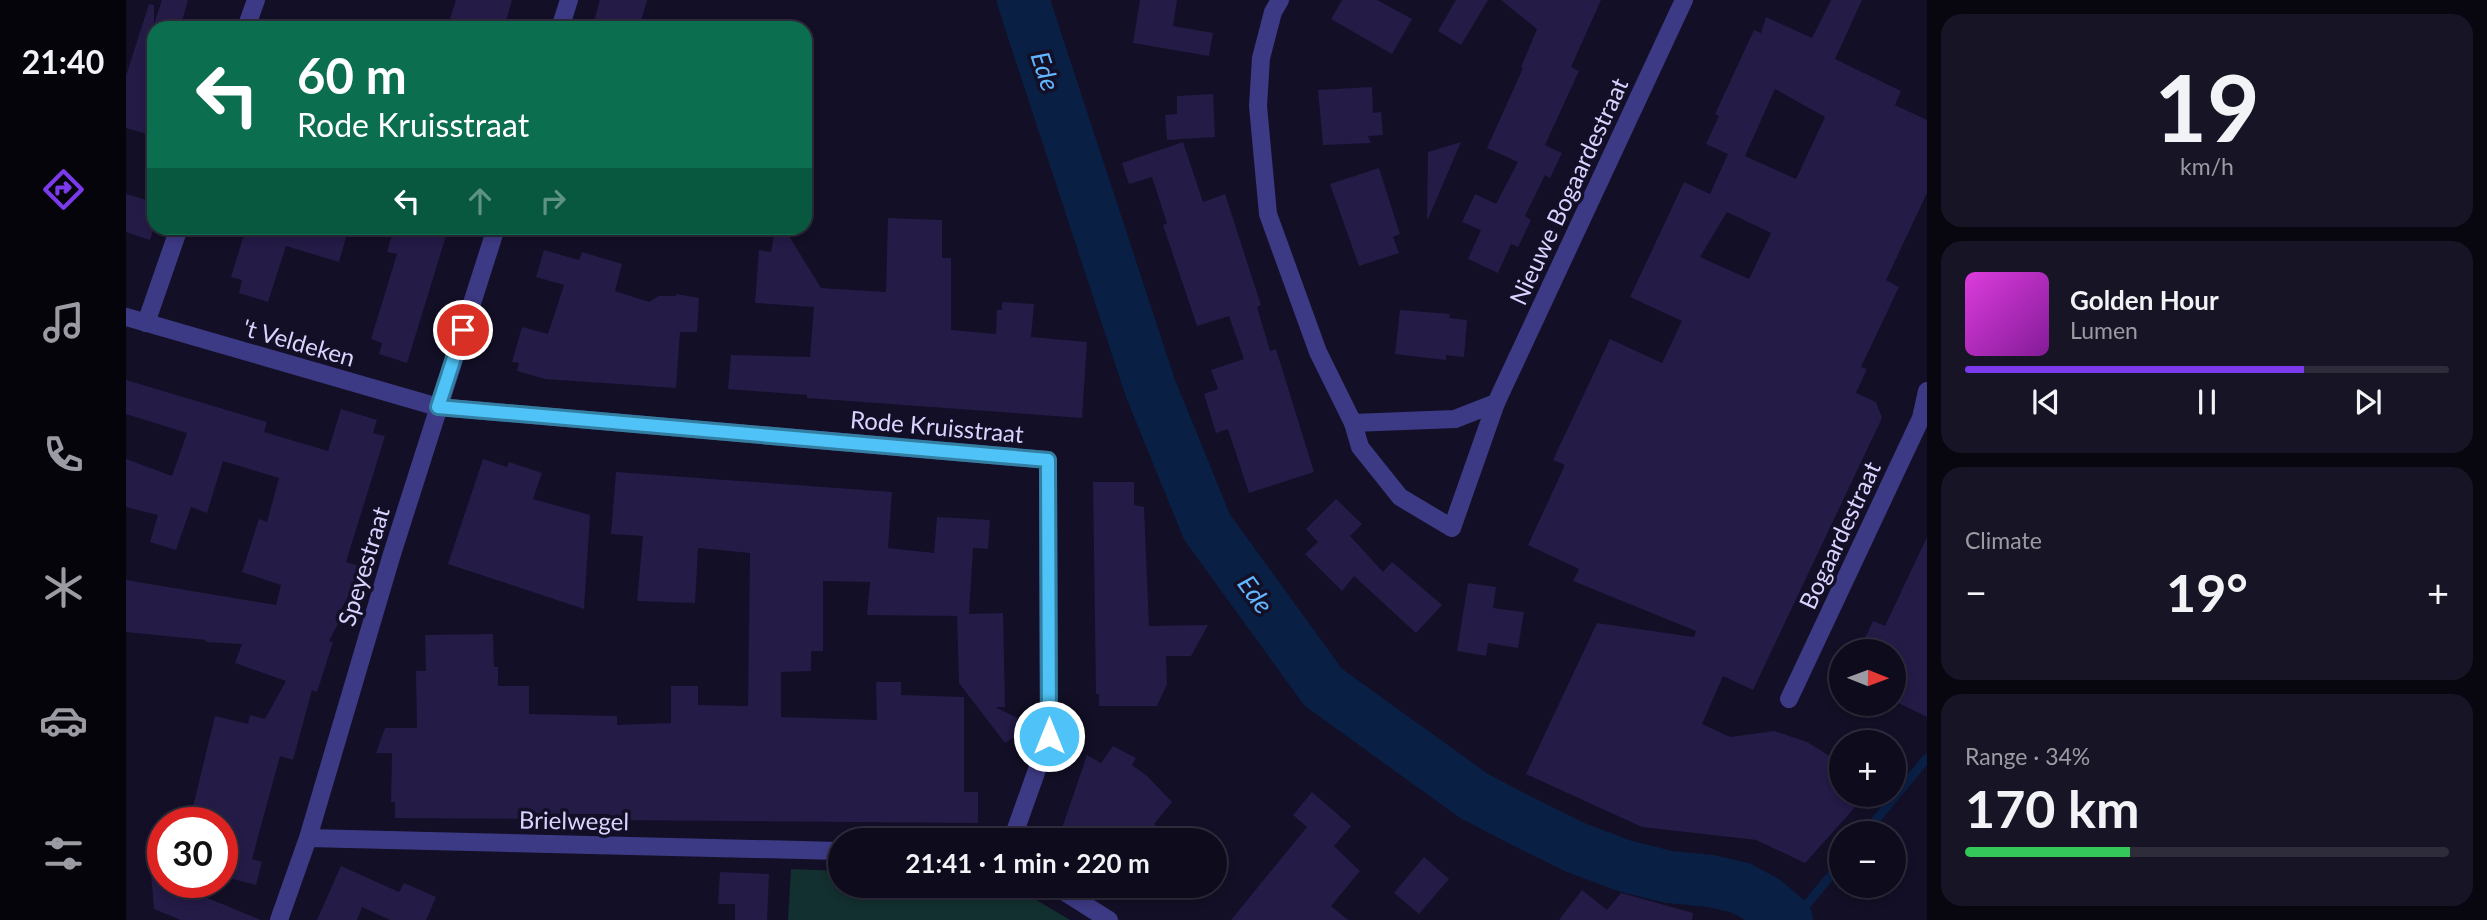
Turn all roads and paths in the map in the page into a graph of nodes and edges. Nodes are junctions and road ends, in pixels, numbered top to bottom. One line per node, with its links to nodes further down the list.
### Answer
1 (256, 0): 5 (street)
2 (569, 0): 6 (street)
3 (1280, 0): 14 (street, Nieuwe Bogaardestraat)
4 (1684, 0): 12 (street, Nieuwe Bogaardestraat)
5 (248, 21)
6 (562, 21)
7 (177, 235): 10 (street)
8 (494, 235): 13 (street, Speyestraat)
9 (126, 317): 10 (street, 't Veldeken)
10 (146, 323): 13 (street, 't Veldeken)
11 (1927, 391): 15 (street, Bogaardestraat)
12 (1496, 403): 14 (street); 14 (street, Nieuwe Bogaardestraat)
13 (438, 407): 16 (street, Rode Kruisstraat); 17 (street, Speyestraat)
14 (1353, 423)
15 (1789, 699)
16 (1016, 828)
17 (308, 838): 18 (street, Brielwegel); 20 (street, Speyestraat)
18 (828, 851)
19 (1074, 898): 21 (street)
20 (279, 920)
21 (1110, 920)

